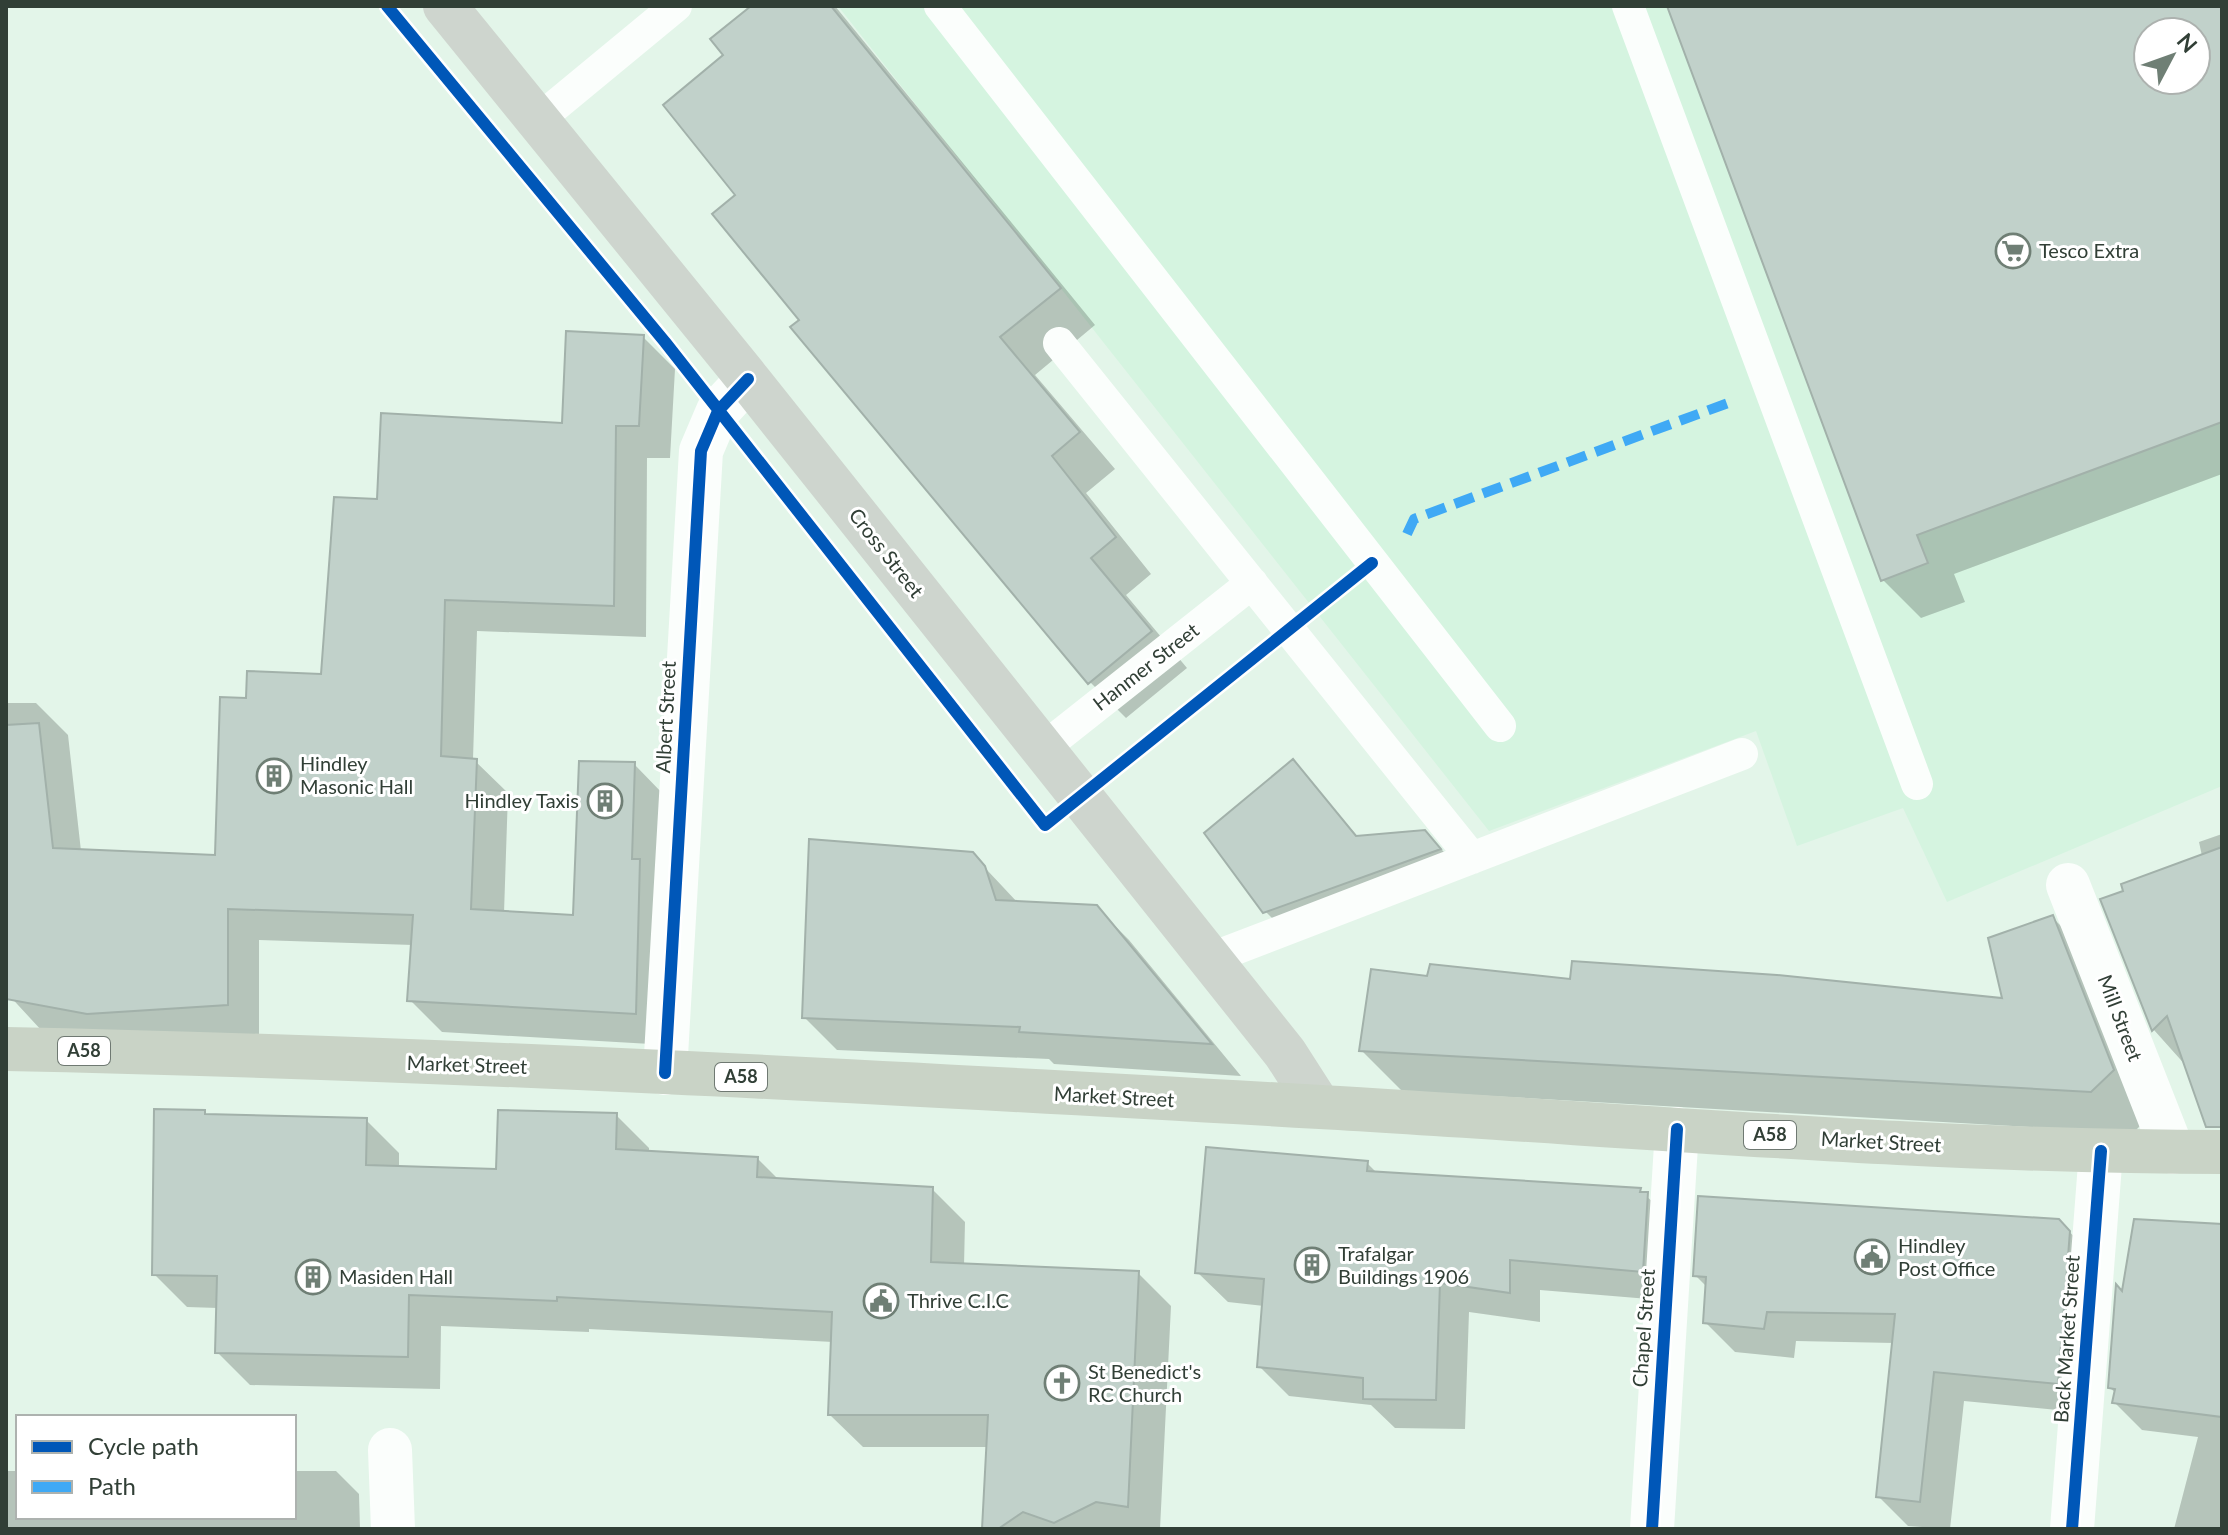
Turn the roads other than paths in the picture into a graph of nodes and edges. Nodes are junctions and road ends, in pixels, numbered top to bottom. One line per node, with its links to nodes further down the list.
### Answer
1 (445, 6): 5 (main road, Cross Street)
2 (676, 6): 5 (lane)
3 (940, 6): 9 (lane)
4 (1628, 6): 12 (lane)
5 (538, 120): 7 (main road, Cross Street)
6 (1059, 343): 8 (lane)
7 (748, 379): 10 (main road, Cross Street); 17 (street, Albert Street)
8 (1252, 583): 10 (lane, Hanmer Street); 13 (lane)
9 (1500, 726)
10 (1041, 750): 15 (main road, Cross Street)
11 (1742, 754): 13 (lane)
12 (1917, 784)
13 (1472, 858): 15 (lane)
14 (2068, 885): 21 (street, Mill Street)
15 (1209, 959): 18 (main road, Cross Street)
16 (6, 1049): 17 (highway, Market Street / A58)
17 (665, 1073): 18 (highway, Market Street / A58)
18 (1319, 1106): 19 (highway, Market Street / A58)
19 (1677, 1129): 20 (highway, Market Street / A58); 25 (street, Chapel Street)
20 (2101, 1151): 21 (highway, Market Street / A58); 26 (street, Back Market Street)
21 (2173, 1152): 22 (highway, Market Street / A58)
22 (2222, 1152)
23 (390, 1450): 24 (street)
24 (393, 1529)
25 (1652, 1529)
26 (2072, 1529)

